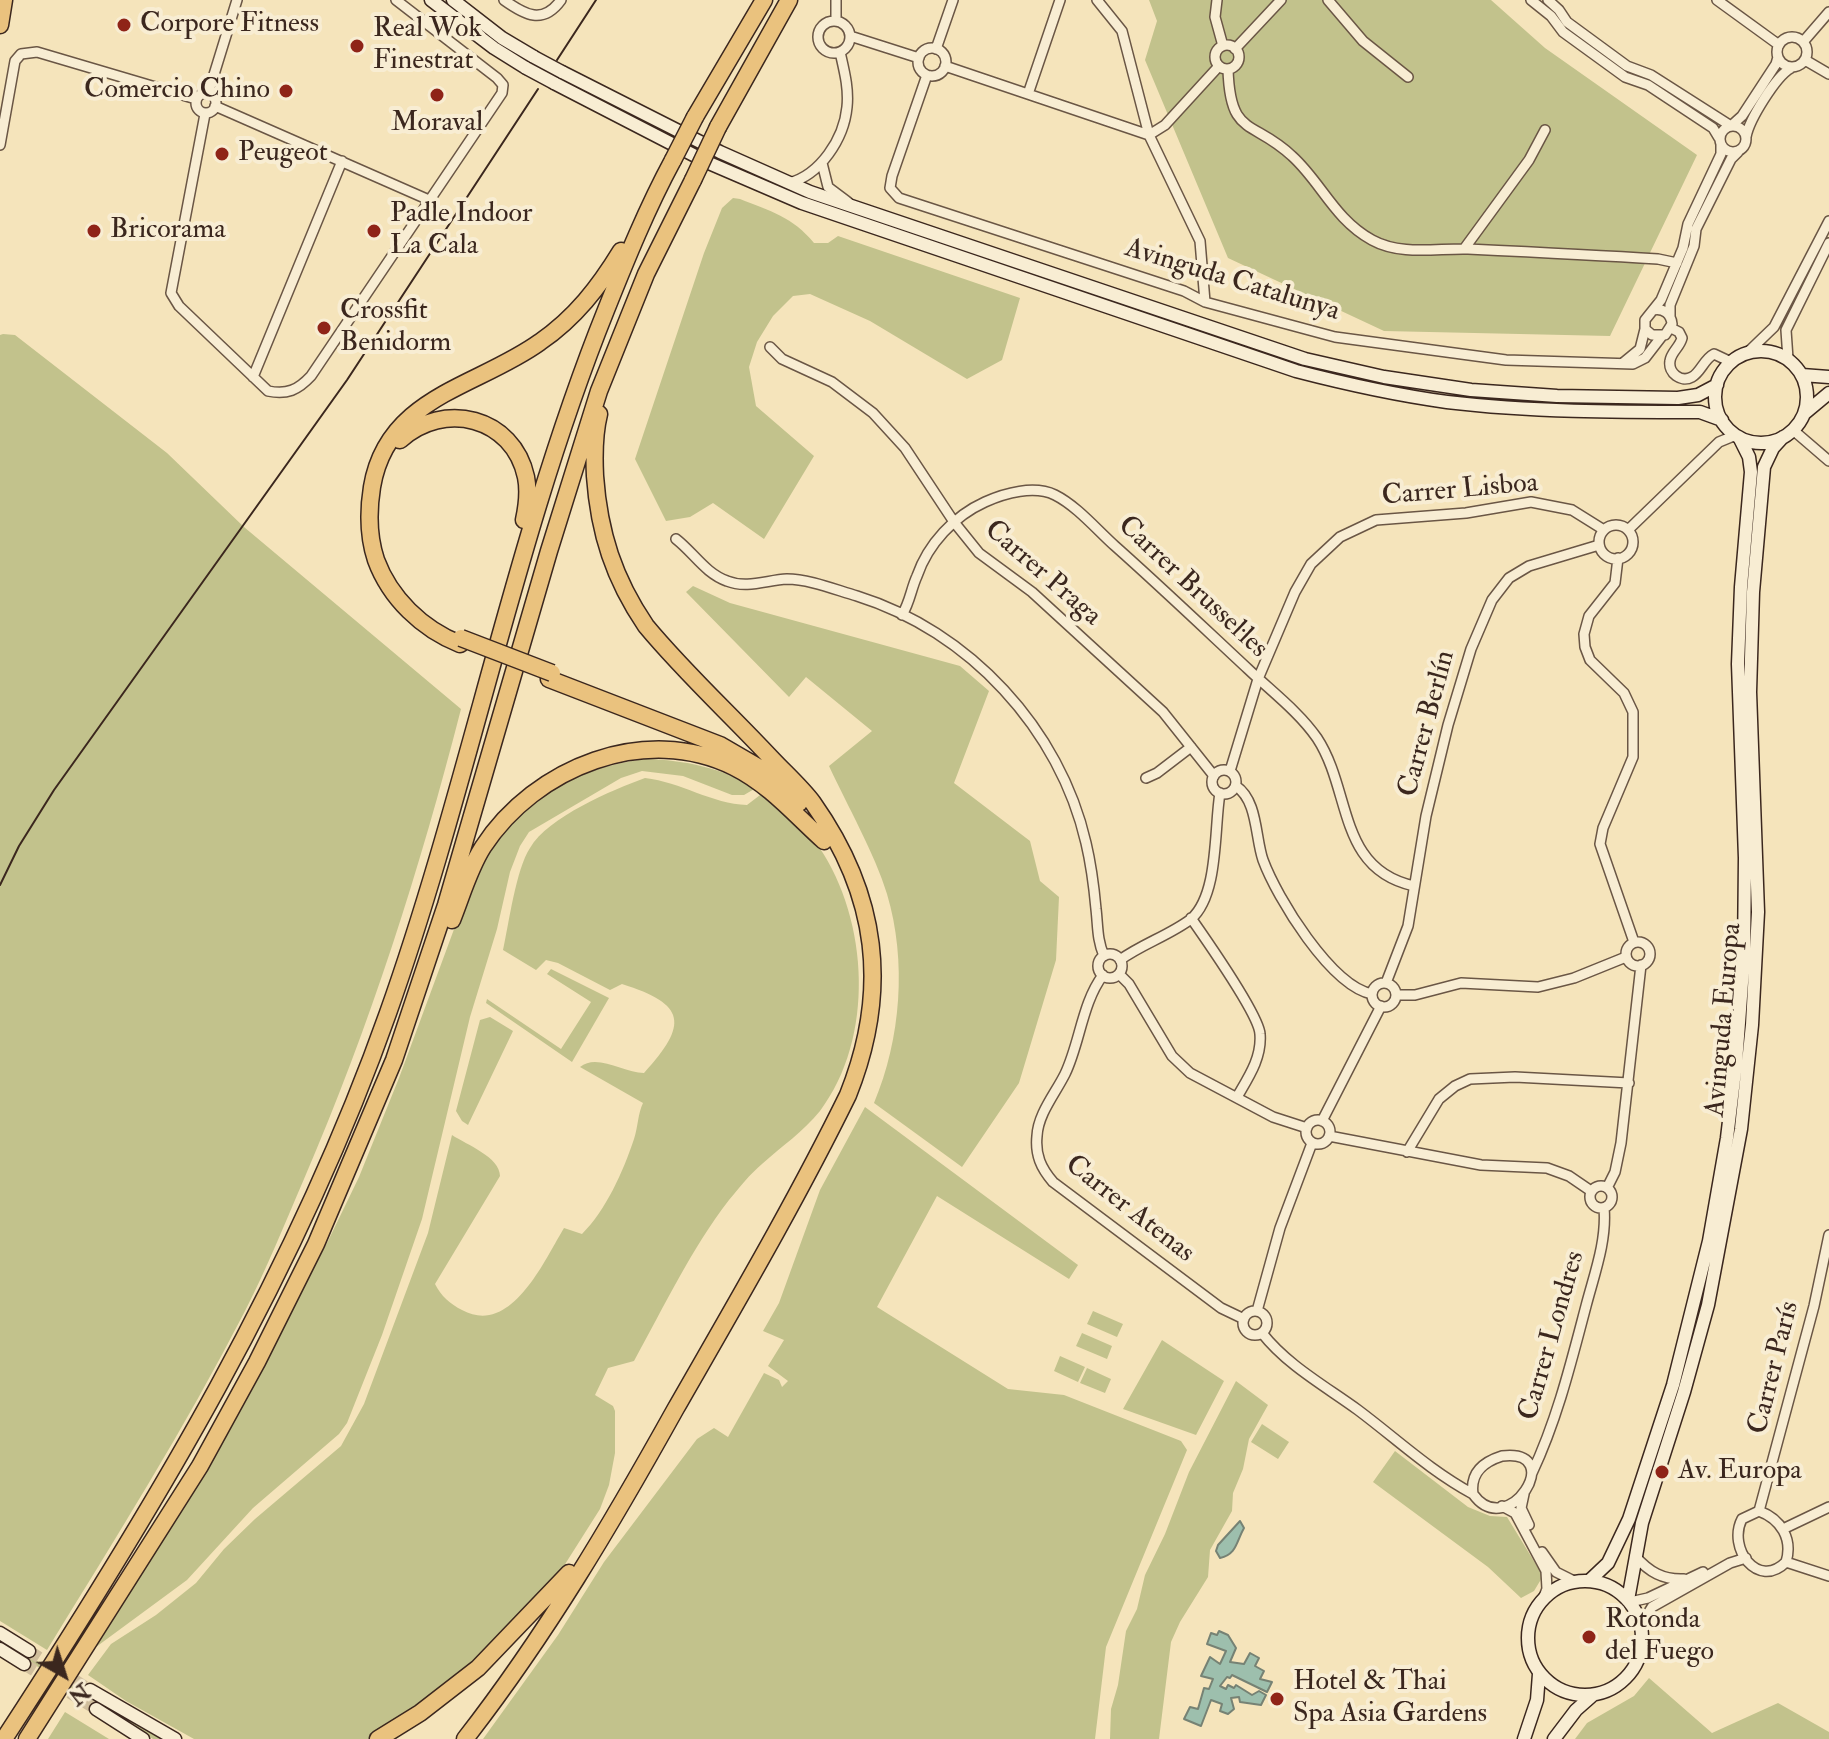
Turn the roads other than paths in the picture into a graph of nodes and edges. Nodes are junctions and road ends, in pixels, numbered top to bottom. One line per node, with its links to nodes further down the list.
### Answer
1 (4, 0): 22 (highway)
2 (237, 0): 39 (street)
3 (396, 0): 55 (street)
4 (431, 0): 79 (main road, bridge)
5 (453, 0): 54 (main road, bridge)
6 (504, 0): 7 (street)
7 (561, 0)
8 (764, 0): 53 (highway, bridge)
9 (789, 0): 61 (highway, bridge)
10 (836, 0): 21 (street)
11 (953, 0): 27 (street)
12 (1060, 0): 40 (street)
13 (1097, 0): 46 (street)
14 (1217, 0): 26 (street)
15 (1281, 0): 28 (street)
16 (1328, 0): 38 (street)
17 (1531, 0): 48 (street)
18 (1548, 0): 44 (street)
19 (1717, 0): 25 (street)
20 (1829, 12): 24 (street)
21 (836, 21): 23 (street); 29 (street)
22 (0, 25)
23 (850, 36): 29 (street); 31 (street)
24 (1803, 42): 25 (street); 32 (street)
25 (1779, 45): 30 (street)
26 (1223, 46): 28 (street); 34 (street)
27 (936, 49): 31 (street); 33 (street)
28 (1235, 49): 34 (street)
29 (840, 52): 52 (street)
30 (1778, 57): 35 (street); 44 (street)
31 (919, 58): 37 (street)
32 (1805, 60): 35 (street); 36 (street)
33 (945, 66): 37 (street); 40 (street)
34 (1223, 68): 46 (street); 59 (street)
35 (1791, 68): 47 (street)
36 (1829, 74)
37 (927, 75): 62 (street, Avinguda Catalunya)
38 (1408, 77)
39 (208, 94): 41 (street); 42 (street)
40 (1028, 94): 46 (street)
41 (196, 99): 43 (street); 49 (street)
42 (215, 106): 43 (street); 51 (street)
43 (205, 114): 74 (street)
44 (1731, 126): 47 (street); 48 (street)
45 (1545, 130): 59 (street)
46 (1149, 135): 62 (street)
47 (1746, 137): 50 (street)
48 (1720, 142): 50 (street); 60 (street)
49 (0, 145)
50 (1738, 152): 64 (street)
51 (342, 161): 55 (street); 74 (street)
52 (822, 163): 54 (street); 56 (street)
53 (662, 181): 89 (highway); 91 (highway)
54 (789, 183): 56 (main road)
55 (429, 200): 74 (street)
56 (861, 210): 76 (main road)
57 (1829, 221): 69 (street)
58 (1829, 243): 70 (street)
59 (1464, 249): 60 (street)
60 (1677, 263): 63 (street)
61 (646, 274): 100 (highway); 127 (highway)
62 (1205, 302): 72 (street, Avinguda Catalunya)
63 (1653, 310): 64 (street); 66 (street)
64 (1670, 317): 65 (street)
65 (1671, 328): 67 (street); 71 (street)
66 (1645, 329): 67 (street); 72 (street)
67 (1662, 336): 72 (street)
68 (770, 347): 83 (street, Carrer Praga)
69 (1747, 353): 70 (main road); 71 (main road)
70 (1788, 359): 73 (main road)
71 (1731, 362): 76 (main road)
72 (1623, 363)
73 (1802, 375): 75 (main road); 78 (main road)
74 (253, 377)
75 (1829, 377)
76 (1717, 385): 79 (main road)
77 (1829, 393): 78 (main road)
78 (1805, 413): 80 (main road)
79 (1722, 420): 81 (main road)
80 (1788, 434): 81 (main road); 82 (street); 103 (main road, Avinguda Europa)
81 (1737, 436): 85 (street); 103 (main road, Avinguda Europa)
82 (1829, 461)
83 (954, 522): 90 (street, Carrer Brussel·les); 93 (street, Carrer Brussel·les); 94 (street, Carrer Praga)
84 (1604, 530): 85 (street); 87 (street); 93 (street, Carrer Lisboa)
85 (1628, 530): 88 (street)
86 (676, 539): 90 (street)
87 (1599, 545): 88 (street); 102 (street, Carrer Berlín)
88 (1618, 558): 105 (street)
89 (519, 569): 91 (highway); 156 (highway)
90 (902, 615): 106 (street)
91 (461, 641): 92 (highway, bridge)
92 (550, 676): 100 (highway); 101 (highway)
93 (1258, 679): 95 (street, Carrer Lisboa); 102 (street, Carrer Brussel·les)
94 (1191, 747): 96 (street, Carrer Praga); 97 (street)
95 (1230, 771): 96 (street); 98 (street)
96 (1214, 776): 99 (street)
97 (1146, 778)
98 (1236, 786): 99 (street); 113 (street)
99 (1220, 793): 104 (street)
100 (821, 819): 162 (highway)
101 (824, 841): 127 (highway); 143 (highway)
102 (1414, 886): 112 (street, Carrer Berlín)
103 (1752, 888): 139 (main road, Avinguda Europa); 145 (main road, Avinguda Europa)
104 (1191, 918): 108 (street); 117 (street)
105 (1634, 942): 107 (street); 109 (street)
106 (1104, 956): 108 (street); 111 (street)
107 (1626, 957): 109 (street); 114 (street)
108 (1120, 960): 110 (street)
109 (1641, 965): 116 (street)
110 (1119, 974): 111 (street); 117 (street)
111 (1103, 975): 129 (street, Carrer Atenas)
112 (1386, 983): 113 (street); 114 (street)
113 (1372, 994): 115 (street)
114 (1396, 995): 115 (street)
115 (1381, 1006): 118 (street)
116 (1629, 1083): 122 (street); 123 (street)
117 (1237, 1097): 119 (street)
118 (1322, 1121): 119 (street); 120 (street)
119 (1307, 1128): 121 (street)
120 (1329, 1136): 121 (street); 122 (street)
121 (1312, 1143): 128 (street)
122 (1407, 1152): 124 (street)
123 (1607, 1188): 124 (street); 125 (street)
124 (1591, 1191): 125 (street)
125 (1604, 1208): 131 (street, Carrer Londres)
126 (1829, 1235): 136 (street, Carrer París)
127 (316, 1244): 157 (highway)
128 (1257, 1311): 129 (street); 130 (street)
129 (1244, 1319): 130 (street)
130 (1262, 1333): 132 (street)
131 (1532, 1473): 132 (street); 133 (street)
132 (1473, 1494): 134 (street)
133 (1524, 1494): 134 (street); 146 (street)
134 (1502, 1506): 147 (street)
135 (1829, 1507): 137 (street)
136 (1759, 1511): 137 (street); 138 (street)
137 (1783, 1529): 141 (street)
138 (1740, 1548): 140 (street); 142 (street)
139 (1635, 1556): 142 (street); 148 (main road, Avinguda Europa)
140 (1746, 1558): 141 (street); 149 (street)
141 (1786, 1562): 144 (street)
142 (1702, 1572): 148 (street)
143 (569, 1573): 160 (highway); 161 (highway)
144 (1829, 1576)
145 (1590, 1580): 146 (main road); 148 (main road)
146 (1574, 1581): 147 (main road)
147 (1543, 1599): 152 (main road)
148 (1629, 1601): 149 (main road)
149 (1641, 1625): 154 (main road)
150 (0, 1633): 151 (main road)
151 (0, 1649)
152 (1539, 1674): 154 (main road); 163 (main road)
153 (90, 1690): 159 (main road)
154 (1593, 1695): 164 (main road)
155 (96, 1709): 158 (main road)
156 (4, 1739)
157 (27, 1739)
158 (143, 1739)
159 (175, 1739)
160 (378, 1739)
161 (451, 1739)
162 (465, 1739)
163 (1524, 1739)
164 (1554, 1739)

